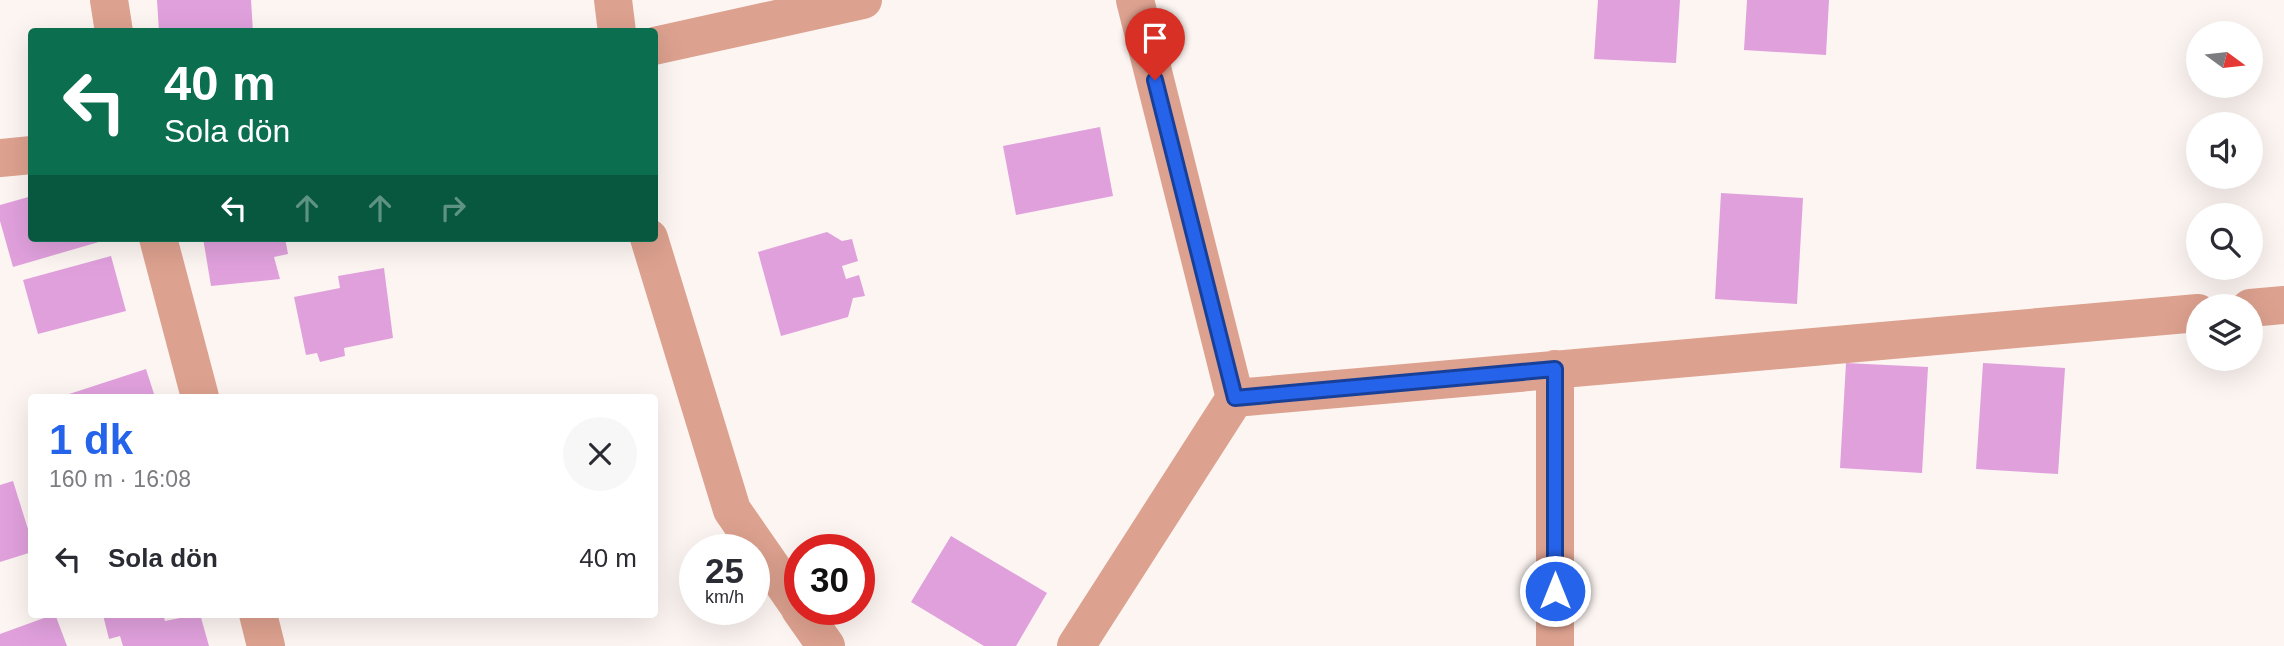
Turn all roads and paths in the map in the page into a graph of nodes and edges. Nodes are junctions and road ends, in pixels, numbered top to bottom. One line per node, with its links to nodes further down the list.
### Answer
1 (109, 0): 5 (street)
2 (613, 0): 6 (street)
3 (863, 0): 7 (street)
4 (1135, 0): 17 (street)
5 (113, 28)
6 (616, 28)
7 (658, 45)
8 (28, 155): 9 (street)
9 (0, 158)
10 (160, 242): 16 (street)
11 (650, 242): 18 (street)
12 (2284, 305): 13 (street)
13 (2263, 307)
14 (2186, 314): 15 (street)
15 (1555, 369): 17 (street); 24 (street)
16 (199, 394)
17 (1235, 398): 23 (street)
18 (784, 586)
19 (259, 618): 21 (street)
20 (811, 625): 22 (street)
21 (266, 646)
22 (826, 646)
23 (1076, 646)
24 (1555, 646)

